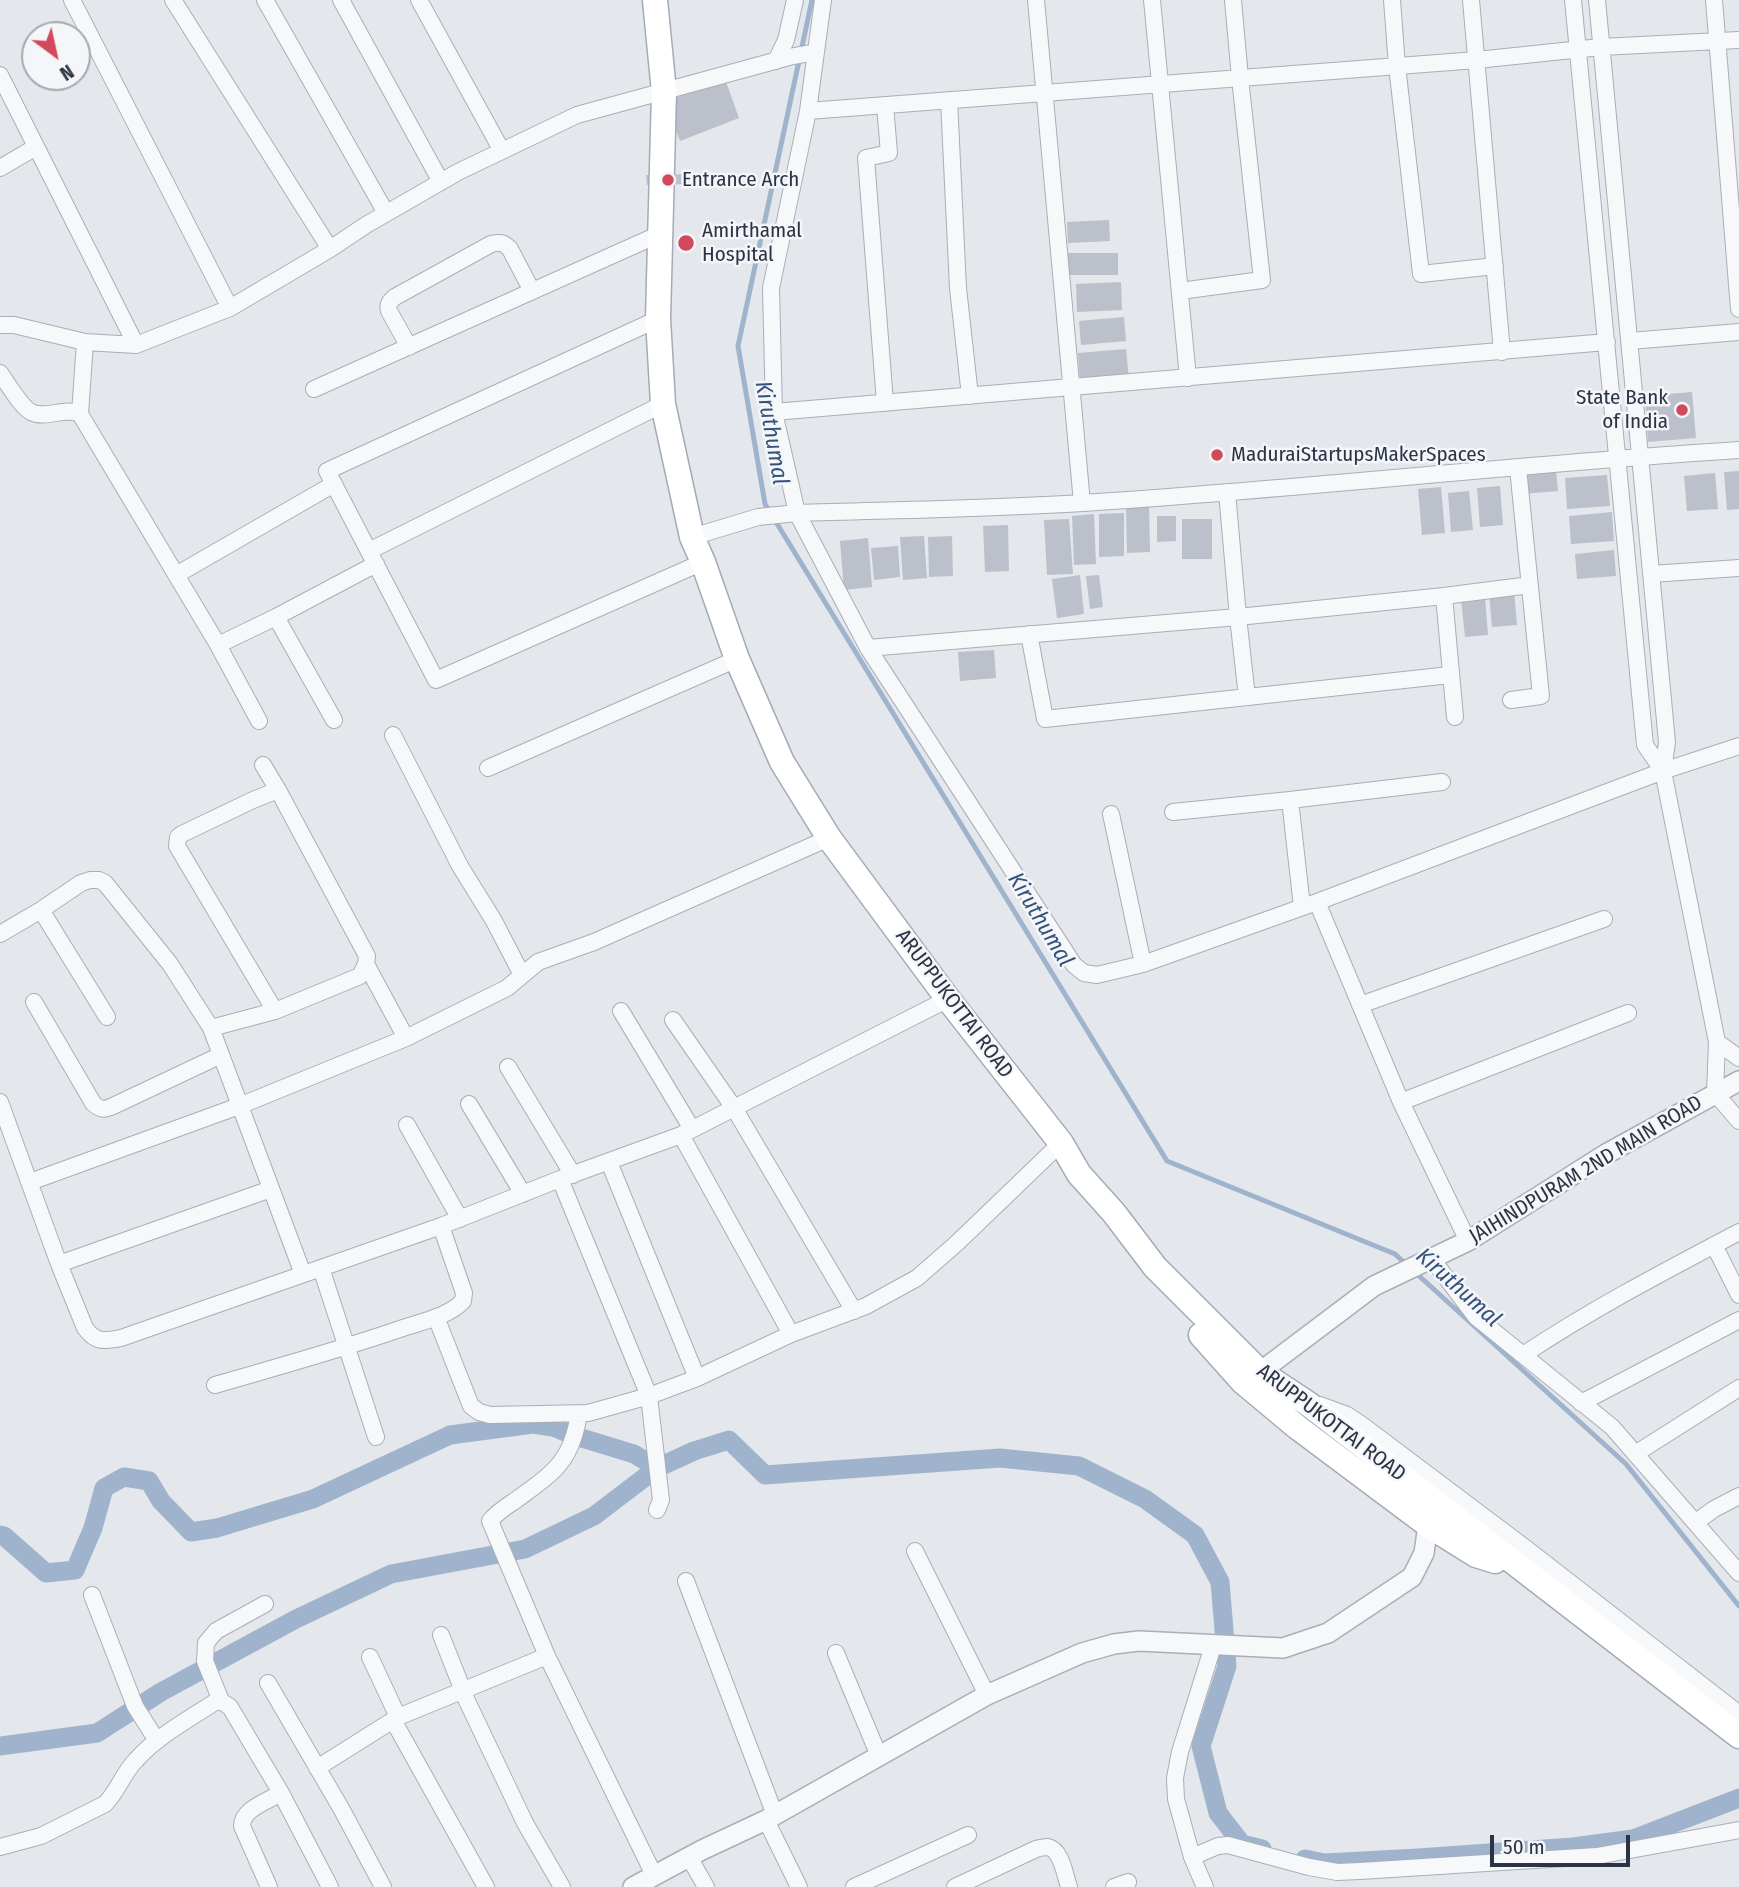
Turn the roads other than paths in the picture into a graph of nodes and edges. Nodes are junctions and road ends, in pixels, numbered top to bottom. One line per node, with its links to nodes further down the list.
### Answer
1 (72, 0): 44 (street)
2 (173, 0): 39 (street)
3 (265, 0): 37 (street)
4 (341, 0): 36 (street)
5 (419, 0): 34 (street)
6 (655, 0): 28 (main road, ARUPPUKOTTAI ROAD)
7 (795, 0): 22 (street)
8 (823, 0): 21 (street)
9 (1036, 0): 29 (street)
10 (1152, 0): 27 (street)
11 (1233, 0): 26 (street)
12 (1392, 0): 24 (street)
13 (1471, 0): 23 (street)
14 (1573, 0): 20 (street)
15 (1597, 0): 19 (street)
16 (1714, 0): 18 (street)
17 (1739, 40): 18 (street)
18 (1717, 41): 19 (street); 40 (street)
19 (1601, 47): 20 (street); 49 (street)
20 (1578, 50): 23 (street); 51 (street)
21 (811, 53): 22 (street); 32 (street)
22 (783, 59): 28 (street)
23 (1477, 60): 24 (street); 41 (street)
24 (1397, 66): 26 (street); 41 (street)
25 (0, 75): 33 (street)
26 (1240, 78): 27 (street); 43 (street)
27 (1160, 85): 29 (street); 43 (street)
28 (664, 92): 34 (street); 38 (main road, ARUPPUKOTTAI ROAD)
29 (1045, 93): 30 (street); 57 (street)
30 (949, 100): 31 (street); 59 (street)
31 (885, 105): 32 (street); 60 (street)
32 (808, 111): 62 (street)
33 (36, 147): 35 (street); 52 (street)
34 (502, 151): 36 (street)
35 (0, 168)
36 (441, 181): 37 (street)
37 (386, 213): 39 (street)
38 (662, 233): 42 (street); 46 (main road, ARUPPUKOTTAI ROAD)
39 (330, 249): 44 (street)
40 (1737, 255): 45 (street)
41 (1494, 266): 54 (street)
42 (533, 291): 53 (street); 53 (street)
43 (1180, 291): 56 (street)
44 (230, 308): 52 (street)
45 (1739, 309)
46 (658, 319): 61 (main road, ARUPPUKOTTAI ROAD); 68 (street)
47 (0, 325): 50 (street)
48 (1739, 332): 49 (street)
49 (1630, 341): 65 (street)
50 (85, 342): 52 (street); 63 (street)
51 (1607, 342): 54 (street); 66 (street)
52 (136, 345)
53 (409, 347): 58 (street)
54 (1502, 352): 56 (street)
55 (0, 373): 63 (street)
56 (1188, 378): 57 (street)
57 (1072, 388): 59 (street); 70 (street)
58 (314, 389)
59 (970, 396): 60 (street)
60 (885, 403): 62 (street)
61 (663, 404): 72 (main road, ARUPPUKOTTAI ROAD); 73 (street)
62 (774, 412): 71 (street)
63 (80, 414): 77 (street)
64 (1739, 450): 65 (street)
65 (1640, 457): 66 (street); 76 (street)
66 (1617, 459): 67 (street); 96 (street)
67 (1518, 468): 69 (street); 78 (street)
68 (334, 484): 73 (street); 77 (street)
69 (1227, 492): 70 (street); 81 (street)
70 (1082, 503): 71 (street)
71 (790, 514): 72 (street); 84 (street)
72 (692, 537): 74 (main road, ARUPPUKOTTAI ROAD)
73 (372, 557): 74 (street); 80 (street)
74 (703, 562): 85 (main road, ARUPPUKOTTAI ROAD)
75 (1739, 568): 76 (street)
76 (1651, 574): 96 (street)
77 (176, 575): 83 (street)
78 (1530, 585): 79 (street); 88 (street)
79 (1444, 596): 81 (street); 86 (street)
80 (276, 617): 83 (street); 90 (street)
81 (1238, 617): 82 (street); 87 (street)
82 (1029, 634): 84 (street); 87 (street)
83 (218, 645): 91 (street)
84 (868, 648): 108 (street)
85 (737, 659): 95 (street); 102 (main road, ARUPPUKOTTAI ROAD)
86 (1450, 675): 87 (street); 89 (street)
87 (1247, 697)
88 (1511, 700)
89 (1455, 717)
90 (334, 720)
91 (259, 721)
92 (393, 735): 109 (street)
93 (1739, 746): 96 (street)
94 (263, 765): 98 (street)
95 (488, 768)
96 (1663, 771): 103 (street); 120 (street)
97 (1442, 782): 99 (street)
98 (278, 790): 107 (street); 113 (street)
99 (1290, 800): 100 (street); 103 (street)
100 (1173, 812)
101 (1111, 814): 108 (street)
102 (829, 838): 109 (street); 110 (main road, ARUPPUKOTTAI ROAD)
103 (1309, 904): 108 (street); 112 (street)
104 (41, 910): 106 (street); 116 (street); 118 (street)
105 (1604, 919): 112 (street)
106 (0, 933)
107 (366, 964): 113 (street); 119 (street)
108 (1143, 964)
109 (522, 975): 119 (street)
110 (948, 999): 129 (street); 134 (main road, ARUPPUKOTTAI ROAD)
111 (34, 1002): 121 (street)
112 (1360, 1005): 126 (street)
113 (275, 1011): 118 (street)
114 (621, 1011): 133 (street)
115 (1628, 1013): 126 (street)
116 (107, 1017)
117 (673, 1020): 129 (street)
118 (211, 1028): 121 (street)
119 (406, 1038): 128 (street)
120 (1717, 1042): 122 (street); 125 (street)
121 (221, 1055): 128 (street)
122 (1739, 1058)
123 (508, 1067): 137 (street)
124 (1739, 1082): 125 (street, JAIHINDPURAM 2ND MAIN ROAD)
125 (1715, 1093): 131 (street); 144 (street, JAIHINDPURAM 2ND MAIN ROAD)
126 (1401, 1102): 144 (street)
127 (469, 1104): 140 (street)
128 (239, 1106): 138 (street); 139 (street)
129 (734, 1108): 133 (street); 151 (street)
130 (1, 1109): 138 (street)
131 (1739, 1121)
132 (407, 1125): 141 (street)
133 (687, 1132): 135 (street); 154 (street)
134 (1062, 1143): 136 (main road, ARUPPUKOTTAI ROAD); 151 (street)
135 (609, 1162): 137 (street); 158 (street)
136 (1079, 1174): 157 (main road, ARUPPUKOTTAI ROAD); 170 (main road)
137 (567, 1177): 140 (street); 161 (street)
138 (30, 1182): 147 (street)
139 (271, 1189): 147 (street); 149 (street)
140 (523, 1194): 141 (street)
141 (460, 1219): 142 (street)
142 (441, 1226): 148 (street); 152 (street)
143 (1739, 1232): 145 (street)
144 (1468, 1241): 146 (street, JAIHINDPURAM 2ND MAIN ROAD)
145 (1714, 1245): 150 (street); 156 (street)
146 (1432, 1259): 156 (street); 157 (street, JAIHINDPURAM 2ND MAIN ROAD)
147 (59, 1264): 149 (street)
148 (321, 1268): 149 (street); 155 (street)
149 (303, 1274)
150 (1739, 1295)
151 (854, 1311): 154 (street)
152 (436, 1317): 155 (street); 164 (street)
153 (1739, 1320): 163 (street)
154 (791, 1334): 158 (street)
155 (347, 1347): 159 (street); 165 (street)
156 (1523, 1355): 163 (street)
157 (1260, 1372): 162 (main road, ARUPPUKOTTAI ROAD)
158 (697, 1378): 161 (street)
159 (215, 1385)
160 (1739, 1388): 166 (street)
161 (649, 1395): 164 (street); 168 (street)
162 (1307, 1403): 172 (main road, ARUPPUKOTTAI ROAD); 186 (street)
163 (1581, 1403): 166 (street)
164 (578, 1421): 180 (street)
165 (376, 1437)
166 (1635, 1454): 169 (street)
167 (1739, 1496): 169 (street)
168 (657, 1510)
169 (1696, 1522): 173 (street)
170 (1428, 1525): 172 (main road); 178 (street)
171 (915, 1552): 184 (street)
172 (1524, 1572): 188 (main road, ARUPPUKOTTAI ROAD)
173 (1739, 1573)
174 (685, 1581): 193 (street)
175 (92, 1595): 189 (street)
176 (265, 1604): 185 (street)
177 (442, 1635): 183 (street)
178 (1213, 1646): 184 (street); 198 (street)
179 (836, 1653): 190 (street)
180 (547, 1656): 183 (street); 199 (street)
181 (370, 1657): 187 (street)
182 (268, 1684): 191 (street)
183 (463, 1690): 187 (street); 204 (street)
184 (987, 1695): 190 (street)
185 (221, 1701): 189 (street); 192 (street)
186 (1739, 1714)
187 (396, 1719): 191 (street); 203 (street)
188 (1739, 1735)
189 (157, 1741): 196 (street)
190 (879, 1756): 193 (street)
191 (317, 1768): 202 (street)
192 (282, 1793): 200 (street); 201 (street)
193 (771, 1817): 197 (street); 207 (street)
194 (1739, 1830): 198 (street)
195 (968, 1835): 208 (street)
196 (0, 1847)
197 (688, 1857): 199 (street); 206 (street)
198 (1192, 1857): 211 (street)
199 (654, 1875): 205 (street)
200 (269, 1887)
201 (330, 1887)
202 (383, 1887)
203 (486, 1887)
204 (562, 1887)
205 (632, 1887)
206 (706, 1887)
207 (799, 1887)
208 (854, 1887)
209 (954, 1887): 210 (street)
210 (1069, 1887)
211 (1205, 1887)

